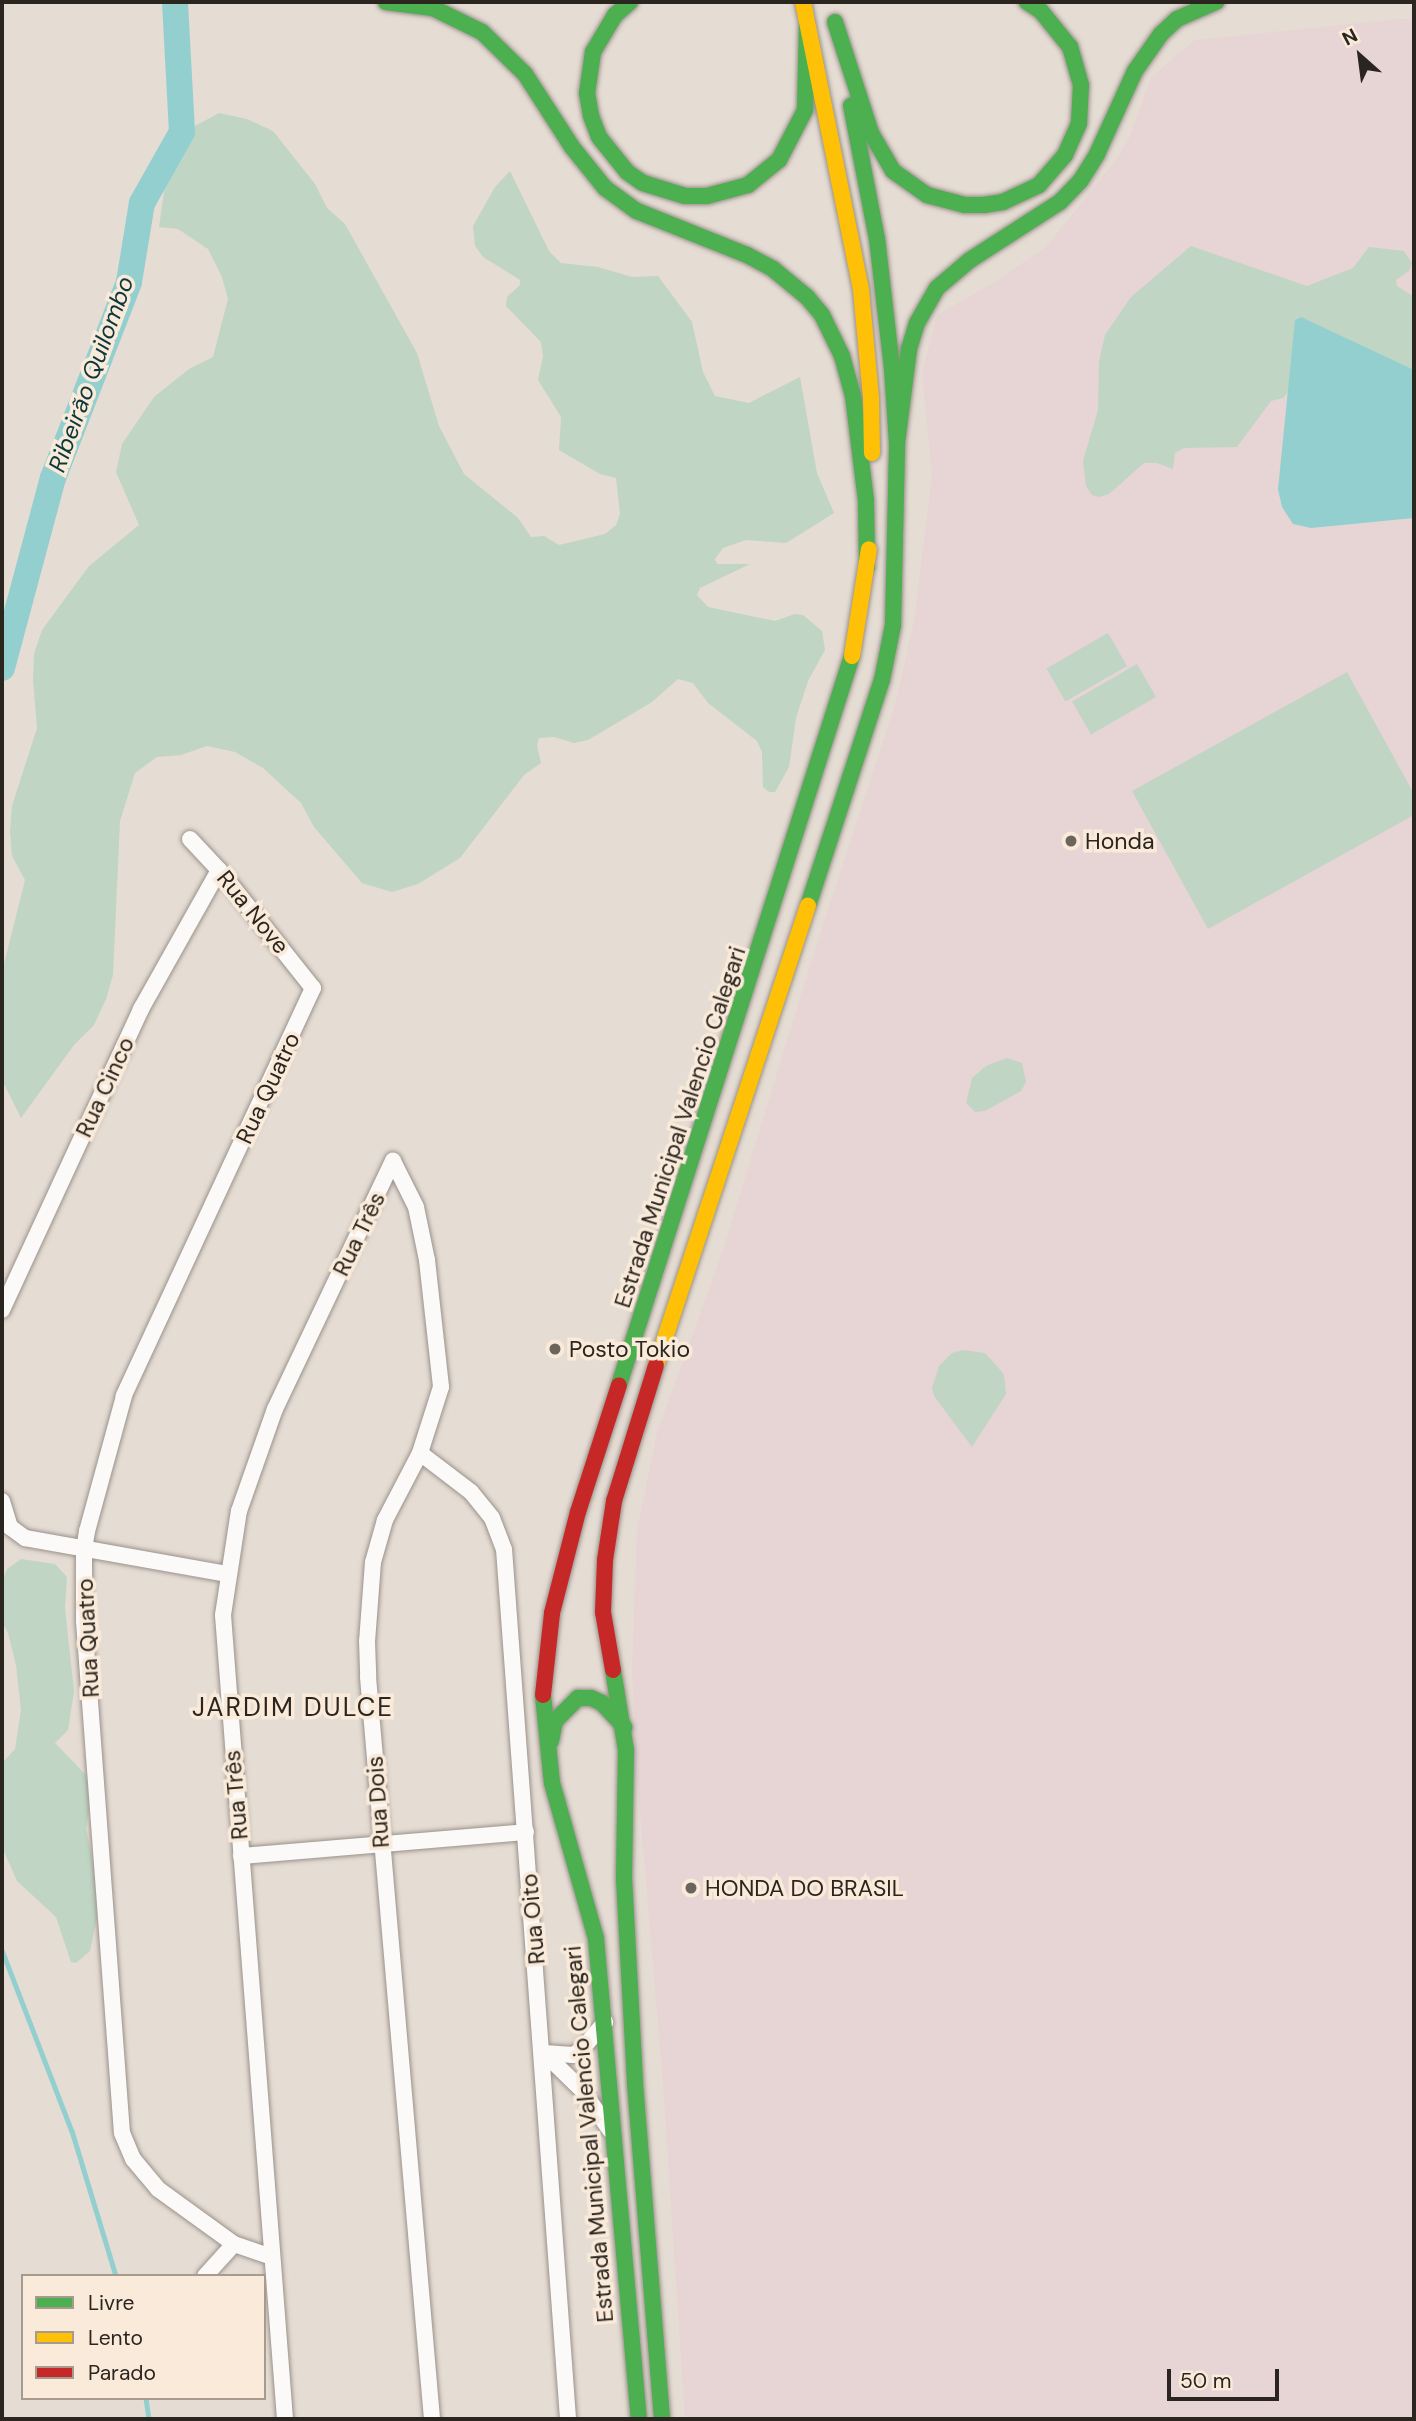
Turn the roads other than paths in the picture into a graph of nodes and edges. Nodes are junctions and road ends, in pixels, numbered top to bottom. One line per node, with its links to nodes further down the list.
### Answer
1 (386, 2): 8 (main road)
2 (630, 2): 6 (main road)
3 (1027, 2): 5 (main road)
4 (1216, 2): 7 (main road)
5 (833, 12): 7 (main road)
6 (805, 13): 8 (main road, Estrada Municipal Valencio Calegari)
7 (897, 443): 19 (main road)
8 (867, 567): 20 (main road, Estrada Municipal Valencio Calegari)
9 (190, 839): 10 (street, Rua Nove)
10 (219, 870): 11 (street, Rua Nove); 13 (street, Rua Cinco)
11 (313, 988): 17 (street, Rua Quatro)
12 (393, 1161): 15 (street, Rua Dois); 18 (street, Rua Três)
13 (6, 1287): 14 (street, Rua Cinco)
14 (2, 1310)
15 (420, 1453): 21 (street, Rua Oito); 22 (street, Rua Dois)
16 (2, 1501): 17 (street)
17 (84, 1551): 18 (street); 27 (street, Rua Quatro)
18 (228, 1574): 23 (street, Rua Três)
19 (624, 1727): 20 (main road); 34 (main road)
20 (549, 1752): 24 (main road, Estrada Municipal Valencio Calegari)
21 (526, 1832): 22 (street); 25 (street, Rua Oito)
22 (381, 1845): 23 (street); 31 (street, Rua Dois)
23 (241, 1857): 28 (street, Rua Três)
24 (605, 2022): 25 (street); 26 (main road, Estrada Municipal Valencio Calegari)
25 (544, 2053): 26 (street); 32 (street, Rua Oito)
26 (615, 2136): 33 (main road, Estrada Municipal Valencio Calegari)
27 (234, 2244): 28 (street, Rua Quatro); 29 (street)
28 (272, 2257): 30 (street, Rua Três)
29 (207, 2274)
30 (285, 2419)
31 (432, 2419)
32 (568, 2419)
33 (639, 2419)
34 (662, 2419)

